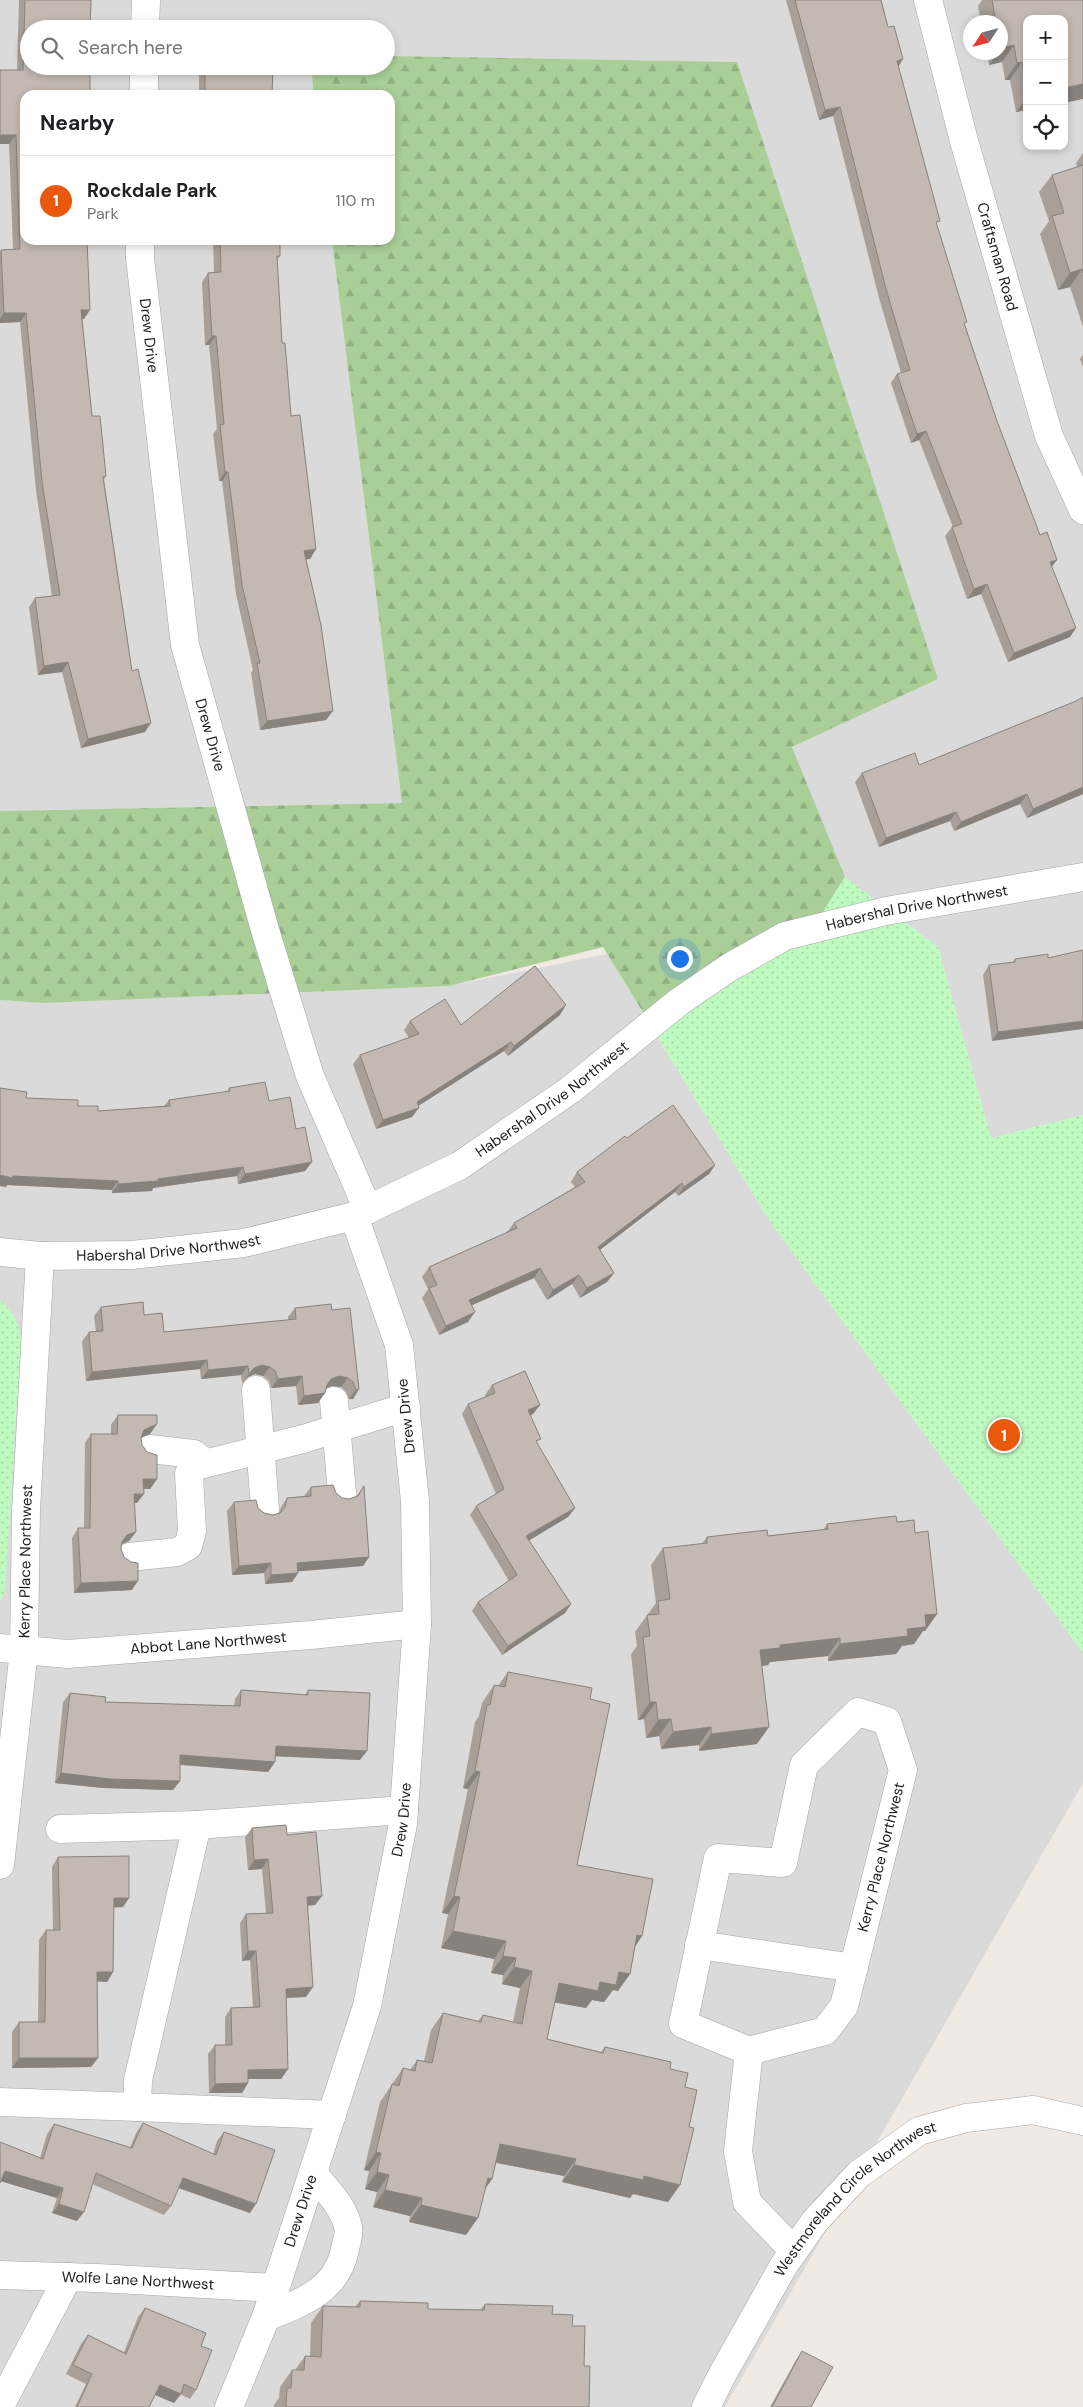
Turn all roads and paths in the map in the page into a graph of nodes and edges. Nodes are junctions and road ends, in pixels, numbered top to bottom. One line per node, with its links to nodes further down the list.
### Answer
1 (146, 0): 3 (street)
2 (928, 0): 7 (street, Craftsman Road)
3 (145, 20)
4 (144, 75): 5 (street)
5 (144, 90)
6 (140, 245): 9 (street, Drew Drive)
7 (1083, 510)
8 (1083, 877): 9 (street, Habershal Drive Northwest)
9 (361, 1213): 11 (street, Habershal Drive Northwest); 14 (street, Drew Drive)
10 (0, 1252): 11 (street, Habershal Drive Northwest)
11 (40, 1256): 23 (street, Kerry Place Northwest)
12 (256, 1390): 17 (street)
13 (334, 1401): 15 (street)
14 (406, 1407): 15 (street); 22 (street, Drew Drive)
15 (336, 1429): 17 (street); 19 (street)
16 (150, 1448): 18 (street)
17 (260, 1449): 18 (street); 20 (street)
18 (204, 1463): 21 (street)
19 (342, 1493)
20 (264, 1509)
21 (130, 1557)
22 (417, 1624): 23 (street, Abbot Lane Northwest); 24 (street, Drew Drive)
23 (12, 1649): 27 (street, Kerry Place Northwest)
24 (404, 1810): 25 (street); 33 (street, Drew Drive)
25 (197, 1825): 26 (street); 32 (street)
26 (60, 1829)
27 (0, 1865)
28 (699, 1945): 29 (street); 29 (street, Kerry Place Northwest); 30 (street, Kerry Place Northwest)
29 (854, 1968): 30 (street, Kerry Place Northwest)
30 (749, 2051): 36 (street)
31 (0, 2102): 32 (street)
32 (137, 2107): 33 (street)
33 (332, 2115): 35 (street, Drew Drive)
34 (1083, 2121): 36 (street, Westmoreland Circle Northwest)
35 (313, 2173): 39 (street, Drew Drive); 40 (street)
36 (794, 2251): 43 (street, Westmoreland Circle Northwest)
37 (0, 2275): 38 (street, Wolfe Lane Northwest)
38 (68, 2277): 39 (street, Wolfe Lane Northwest); 41 (street)
39 (275, 2288): 40 (street, Drew Drive)
40 (266, 2317): 42 (street, Drew Drive)
41 (0, 2406)
42 (229, 2407)
43 (706, 2407)

